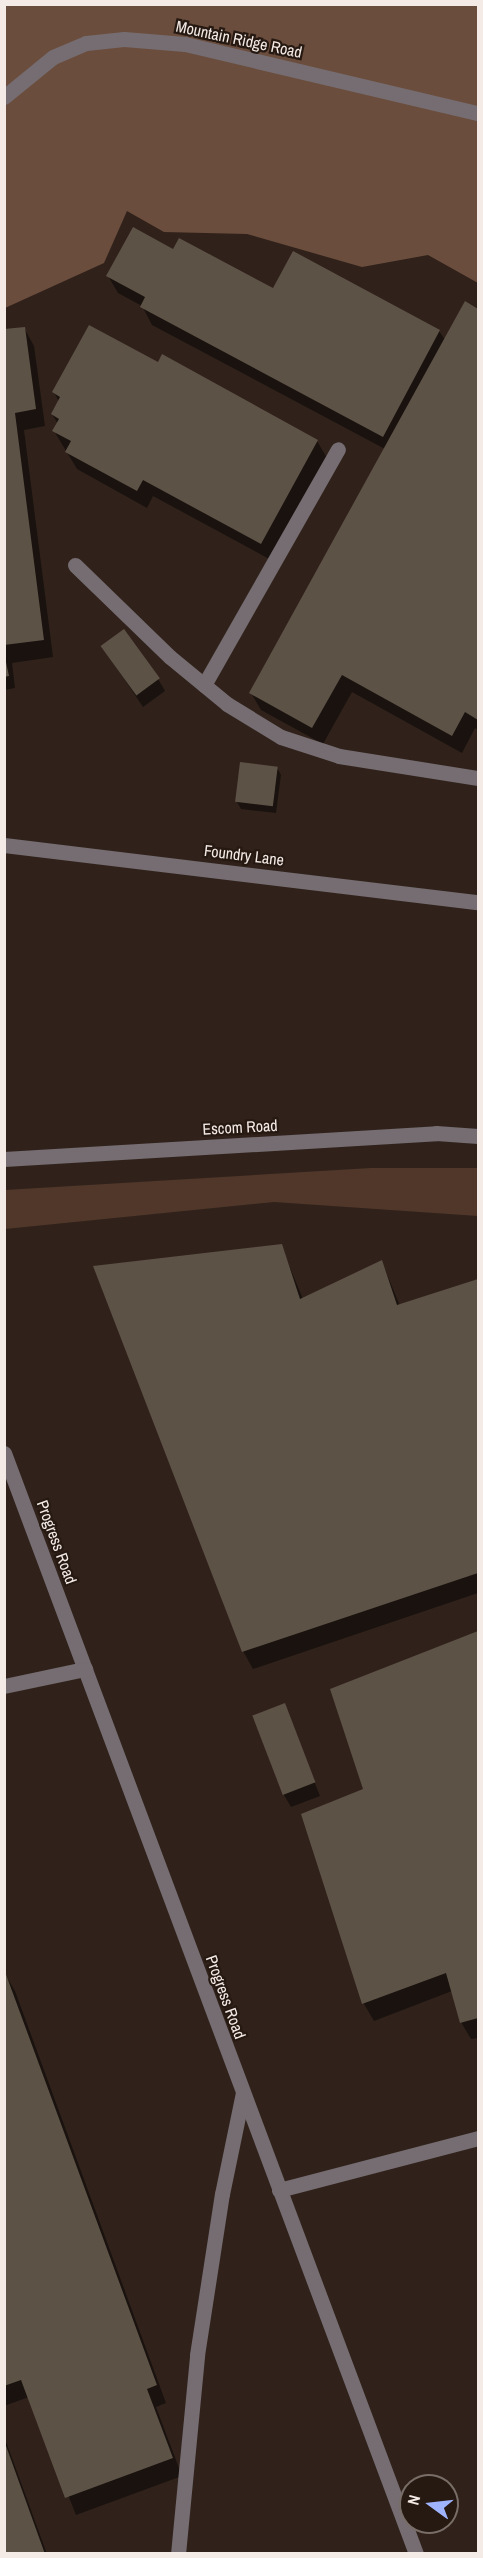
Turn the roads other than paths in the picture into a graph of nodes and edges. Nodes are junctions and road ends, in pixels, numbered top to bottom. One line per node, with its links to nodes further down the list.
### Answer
1 (4, 98): 2 (street, Mountain Ridge Road)
2 (478, 113)
3 (338, 448): 5 (street)
4 (75, 565): 5 (street)
5 (204, 685): 6 (street)
6 (478, 778)
7 (4, 845): 8 (street, Foundry Lane)
8 (478, 902)
9 (478, 1136): 10 (street, Escom Road)
10 (4, 1159)
11 (4, 1453): 12 (street, Progress Road)
12 (85, 1669): 13 (street); 14 (street, Progress Road)
13 (4, 1686)
14 (243, 2092): 16 (street, Progress Road); 17 (street)
15 (478, 2138): 16 (street)
16 (279, 2190): 18 (street, Progress Road)
17 (178, 2553)
18 (416, 2553)

